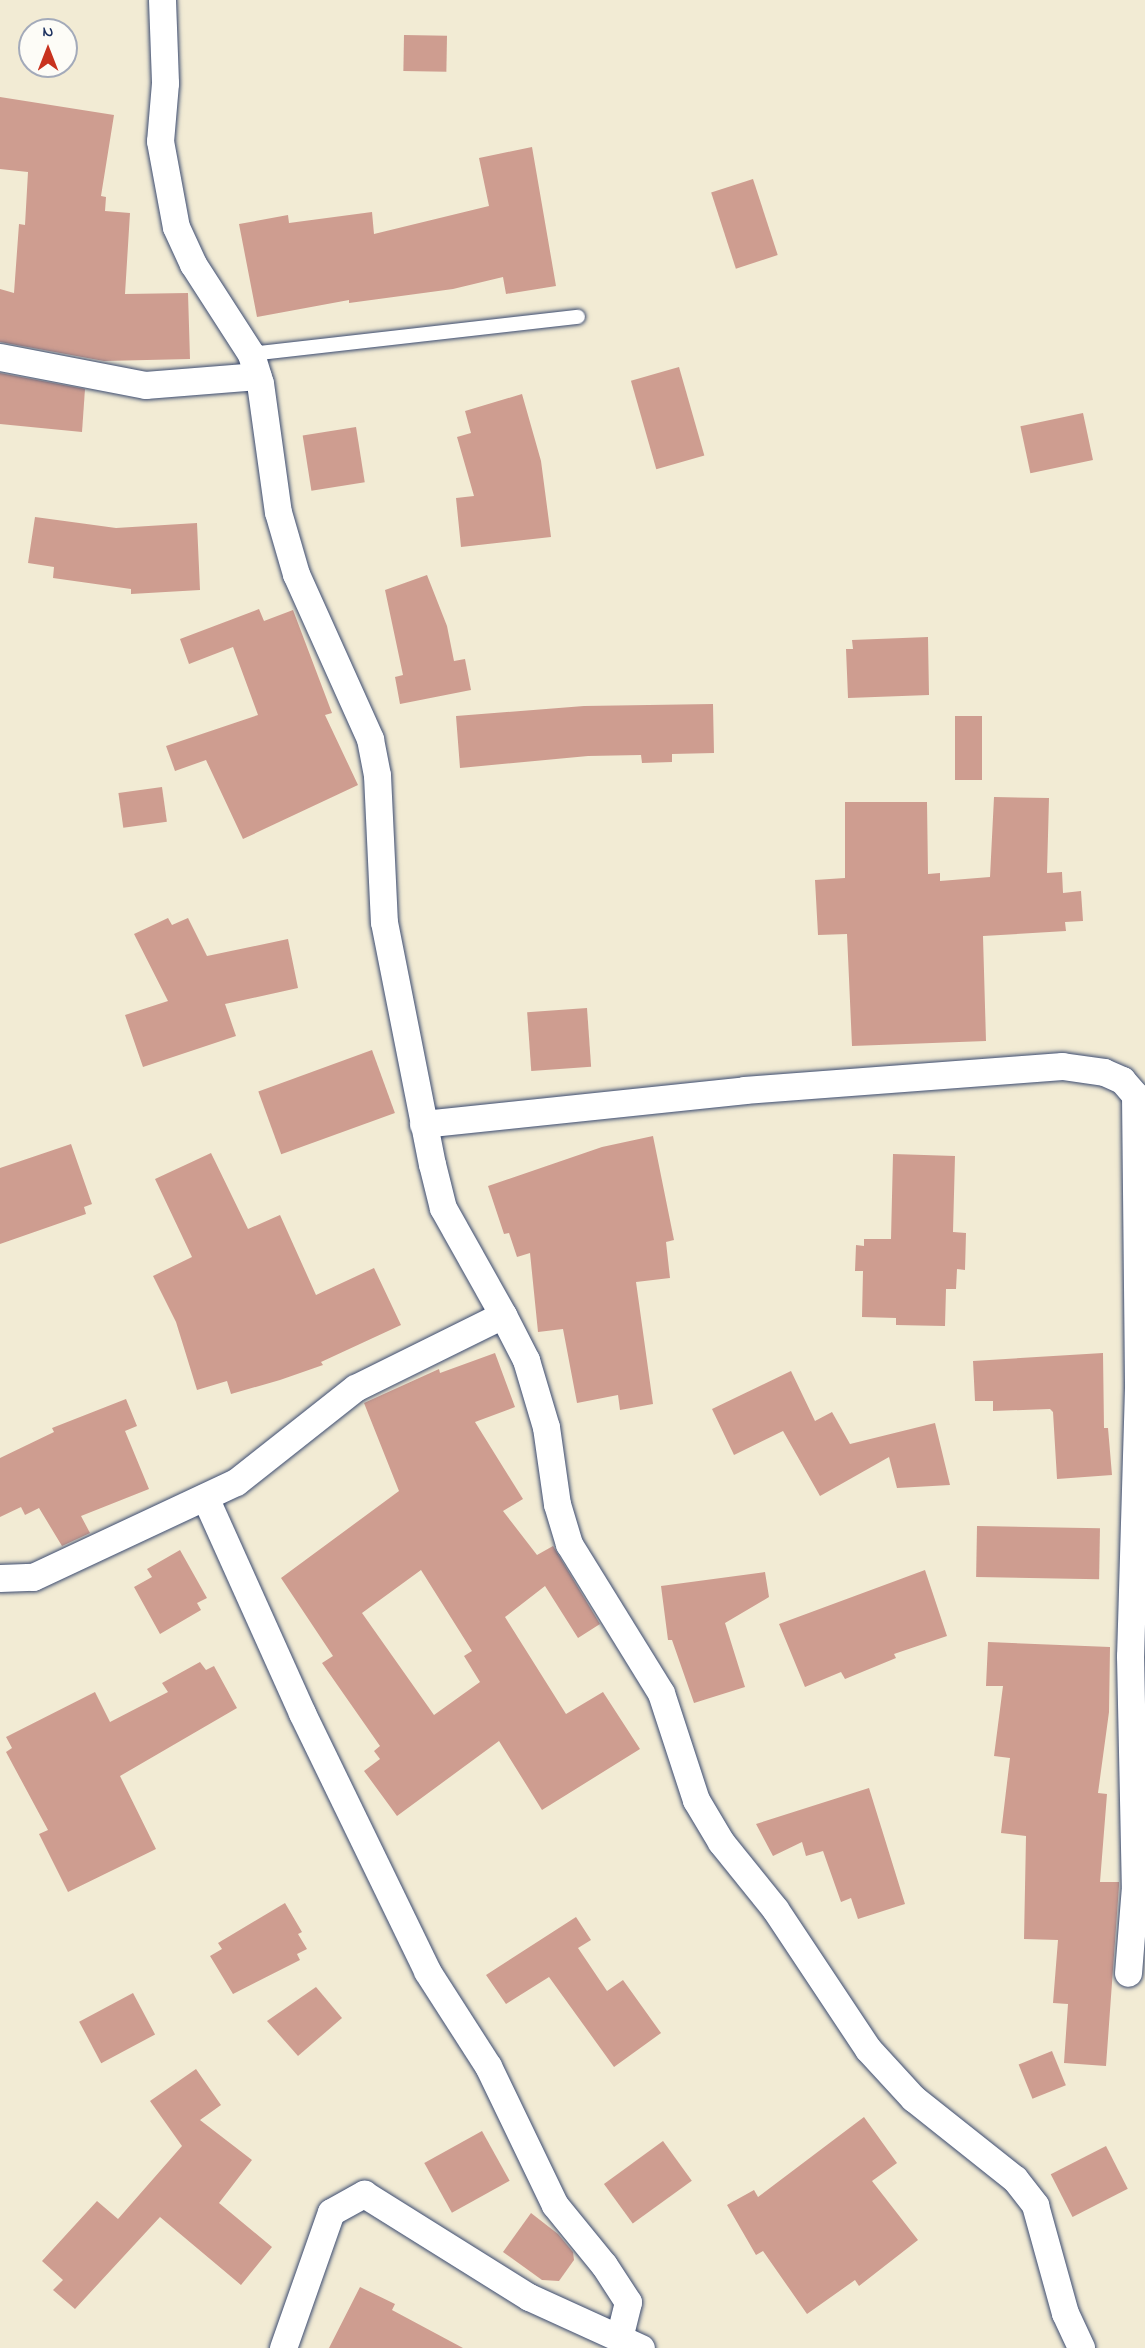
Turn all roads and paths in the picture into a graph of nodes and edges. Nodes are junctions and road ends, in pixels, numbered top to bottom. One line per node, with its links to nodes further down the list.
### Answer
1 (162, 0): 4 (street)
2 (578, 317): 4 (lane)
3 (0, 357): 4 (street)
4 (255, 365): 5 (street)
5 (423, 1125): 6 (street); 9 (street)
6 (503, 1315): 7 (street); 12 (street)
7 (205, 1497): 8 (street); 10 (street)
8 (0, 1578)
9 (1128, 1973)
10 (630, 2343): 11 (street)
11 (283, 2348)
12 (1081, 2348)

